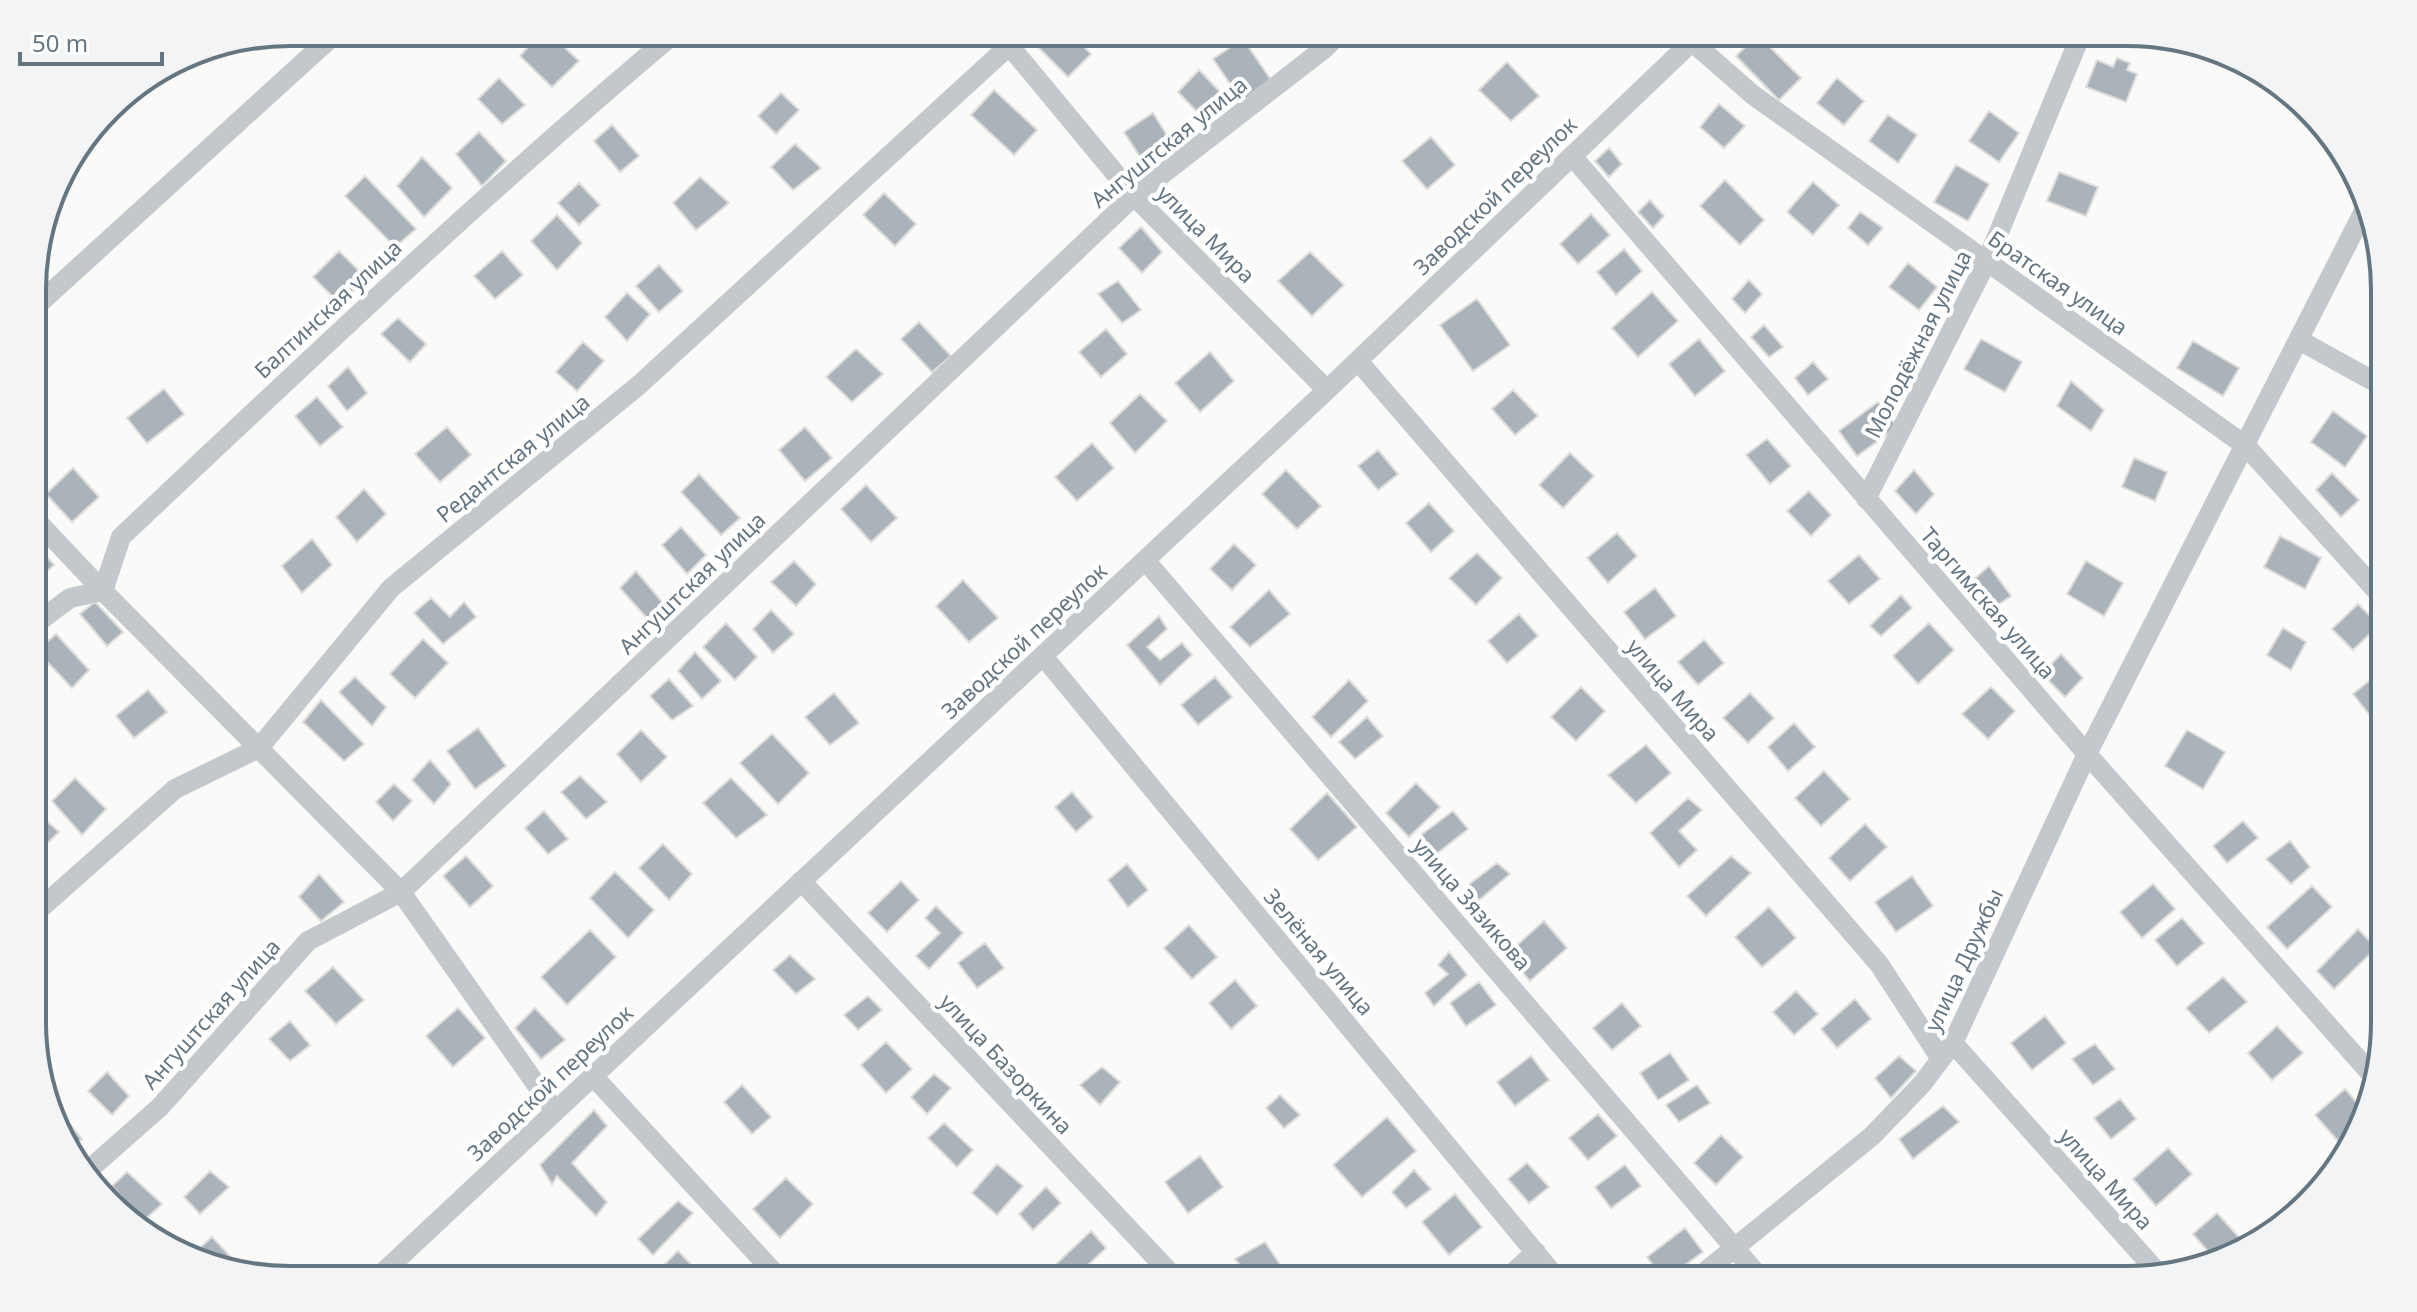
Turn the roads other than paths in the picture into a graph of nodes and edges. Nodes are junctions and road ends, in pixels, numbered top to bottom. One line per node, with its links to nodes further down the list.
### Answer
1 (322, 46): 13 (street)
2 (660, 46): 23 (street, Балтинская улица)
3 (1000, 46): 26 (street, Редантская улица)
4 (1019, 46): 10 (street, улица Мира)
5 (1327, 46): 10 (street, Ангуштская улица)
6 (1681, 46): 9 (street, Заводской переулок)
7 (1703, 46): 12 (street, Братская улица)
8 (2076, 46): 12 (street, Молодёжная улица)
9 (1572, 156): 15 (street, Заводской переулок); 19 (street, Таргимская улица)
10 (1134, 196): 17 (street, улица Мира); 29 (street, Ангуштская улица)
11 (2360, 219): 14 (street, улица Дружбы)
12 (1987, 261): 18 (street, Братская улица); 19 (street, Молодёжная улица)
13 (47, 296)
14 (2299, 340): 16 (street); 18 (street, улица Дружбы)
15 (1358, 361): 17 (street, Заводской переулок); 31 (street, улица Мира)
16 (2371, 380)
17 (1327, 390): 21 (street, Заводской переулок)
18 (2246, 446): 22 (street, Братская улица); 27 (street, улица Дружбы)
19 (1866, 499): 27 (street, Таргимская улица)
20 (47, 531): 23 (street)
21 (1145, 560): 25 (street, Заводской переулок); 36 (street, улица Зязикова)
22 (2371, 585)
23 (103, 591): 24 (street); 26 (street)
24 (47, 616)
25 (1043, 656): 28 (street, Заводской переулок); 37 (street, Зелёная улица)
26 (259, 748): 29 (street); 30 (street, Редантская улица)
27 (2087, 754): 31 (street, улица Дружбы); 32 (street, Таргимская улица)
28 (801, 881): 33 (street, Заводской переулок); 45 (street, улица Базоркина)
29 (401, 892): 34 (street); 35 (street, Ангуштская улица)
30 (46, 903)
31 (1947, 1051): 36 (street, улица Дружбы); 38 (street, улица Мира)
32 (2366, 1068)
33 (593, 1076): 34 (street, Заводской переулок); 44 (street)
34 (555, 1111): 43 (street, Заводской переулок)
35 (93, 1166)
36 (1734, 1248): 41 (street, улица Дружбы); 42 (street, улица Зязикова)
37 (1536, 1252): 39 (street); 40 (street, Зелёная улица)
38 (2150, 1264)
39 (1521, 1265)
40 (1546, 1265)
41 (1713, 1265)
42 (1749, 1265)
43 (396, 1266)
44 (768, 1266)
45 (1163, 1266)

